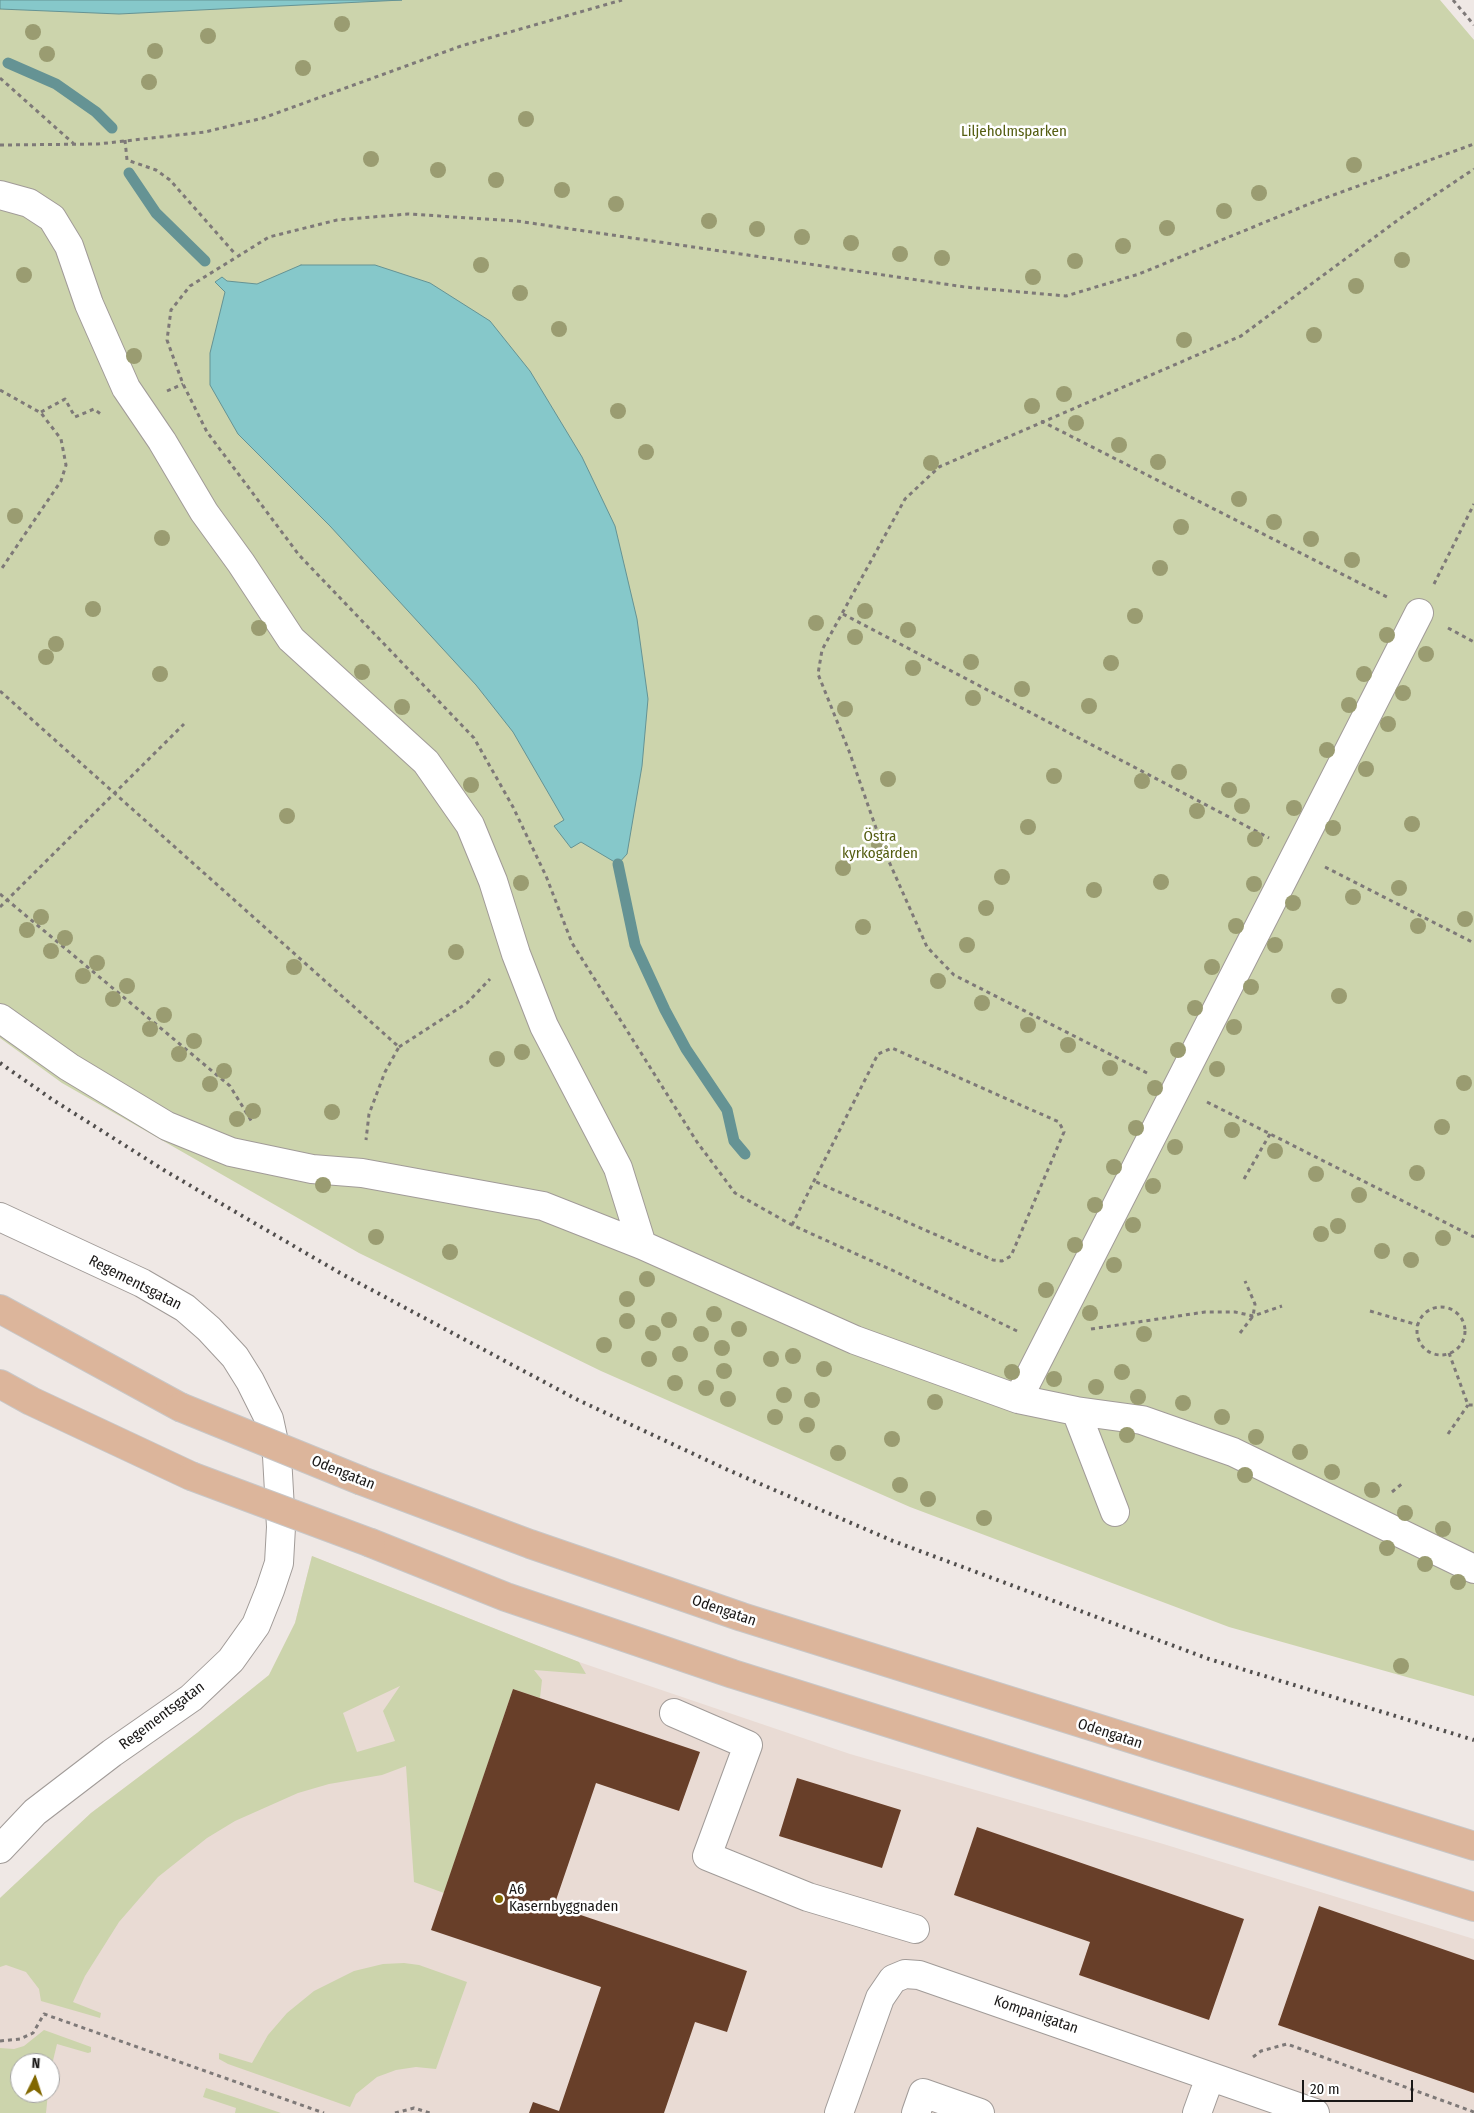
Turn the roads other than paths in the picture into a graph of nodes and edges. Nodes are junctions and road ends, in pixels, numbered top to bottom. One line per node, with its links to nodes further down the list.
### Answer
1 (0, 195): 5 (street)
2 (1419, 613): 8 (street)
3 (0, 1018): 5 (street)
4 (0, 1217): 14 (street, Regementsgatan)
5 (642, 1245): 8 (street)
6 (0, 1309): 13 (main road, Odengatan, bridge)
7 (0, 1384): 15 (main road, bridge)
8 (1018, 1398): 9 (street)
9 (1076, 1411): 10 (street); 11 (street)
10 (1115, 1512)
11 (1474, 1569)
12 (674, 1713): 16 (street)
13 (1474, 1846)
14 (0, 1849)
15 (1474, 1907)
16 (915, 1929)
17 (1210, 2077): 18 (street, Kompanigatan); 21 (street); 22 (street, Kompanigatan)
18 (839, 2113)
19 (916, 2113): 20 (street)
20 (980, 2113)
21 (1197, 2113)
22 (1315, 2113)

